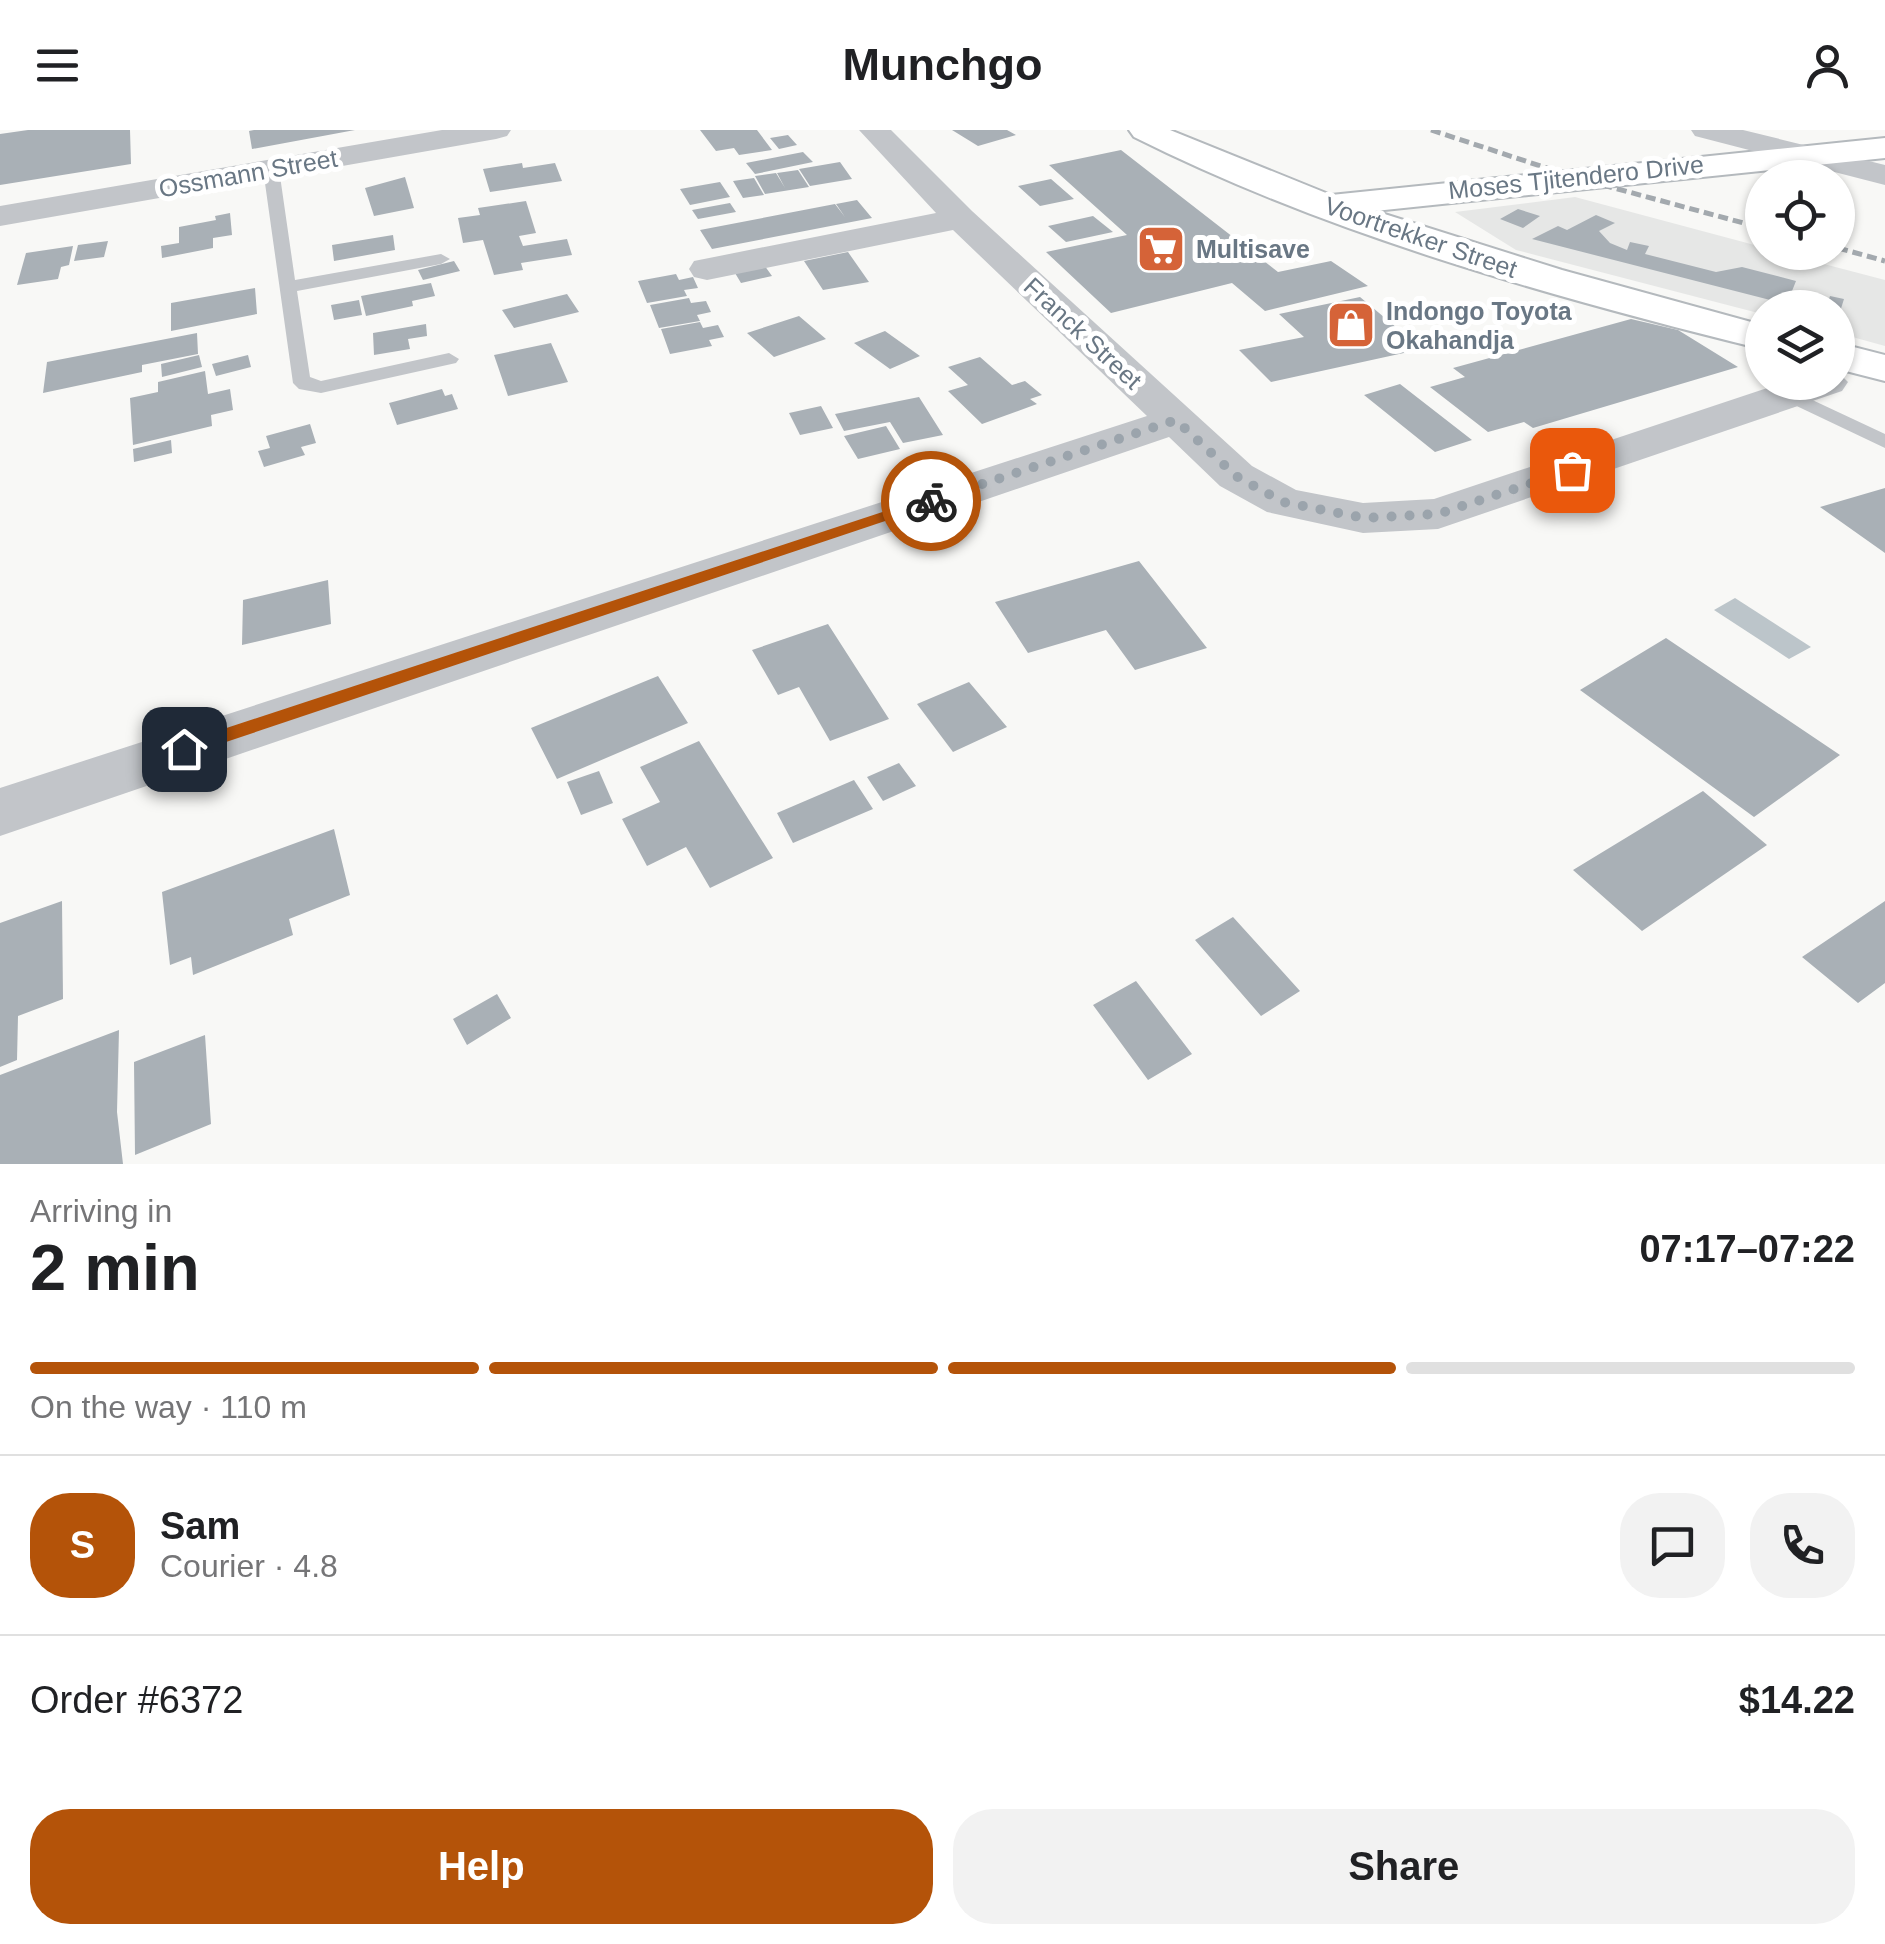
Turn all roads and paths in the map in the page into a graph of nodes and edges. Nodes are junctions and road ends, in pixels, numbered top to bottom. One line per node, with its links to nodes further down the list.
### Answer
1 (874, 130): 11 (street, Franck Street)
2 (1145, 130): 9 (main road, Voortrekker Street)
3 (1706, 130): 6 (street)
4 (484, 131): 7 (street, Ossmann Street)
5 (1885, 148): 6 (main road, Moses Tjitendero Drive)
6 (1799, 155): 8 (street); 9 (main road, Moses Tjitendero Drive)
7 (270, 170): 10 (street, Ossmann Street); 14 (lane)
8 (1885, 175)
9 (1327, 205): 15 (main road, Voortrekker Street)
10 (0, 212)
11 (960, 218): 13 (street); 19 (street, Franck Street)
12 (441, 258): 14 (lane)
13 (707, 269)
14 (288, 287): 16 (lane)
15 (1745, 333)
16 (449, 359)
17 (1776, 400): 19 (street, Franck Street)
18 (1825, 400): 20 (lane)
19 (1176, 420): 21 (street)
20 (1885, 442)
21 (0, 812)

